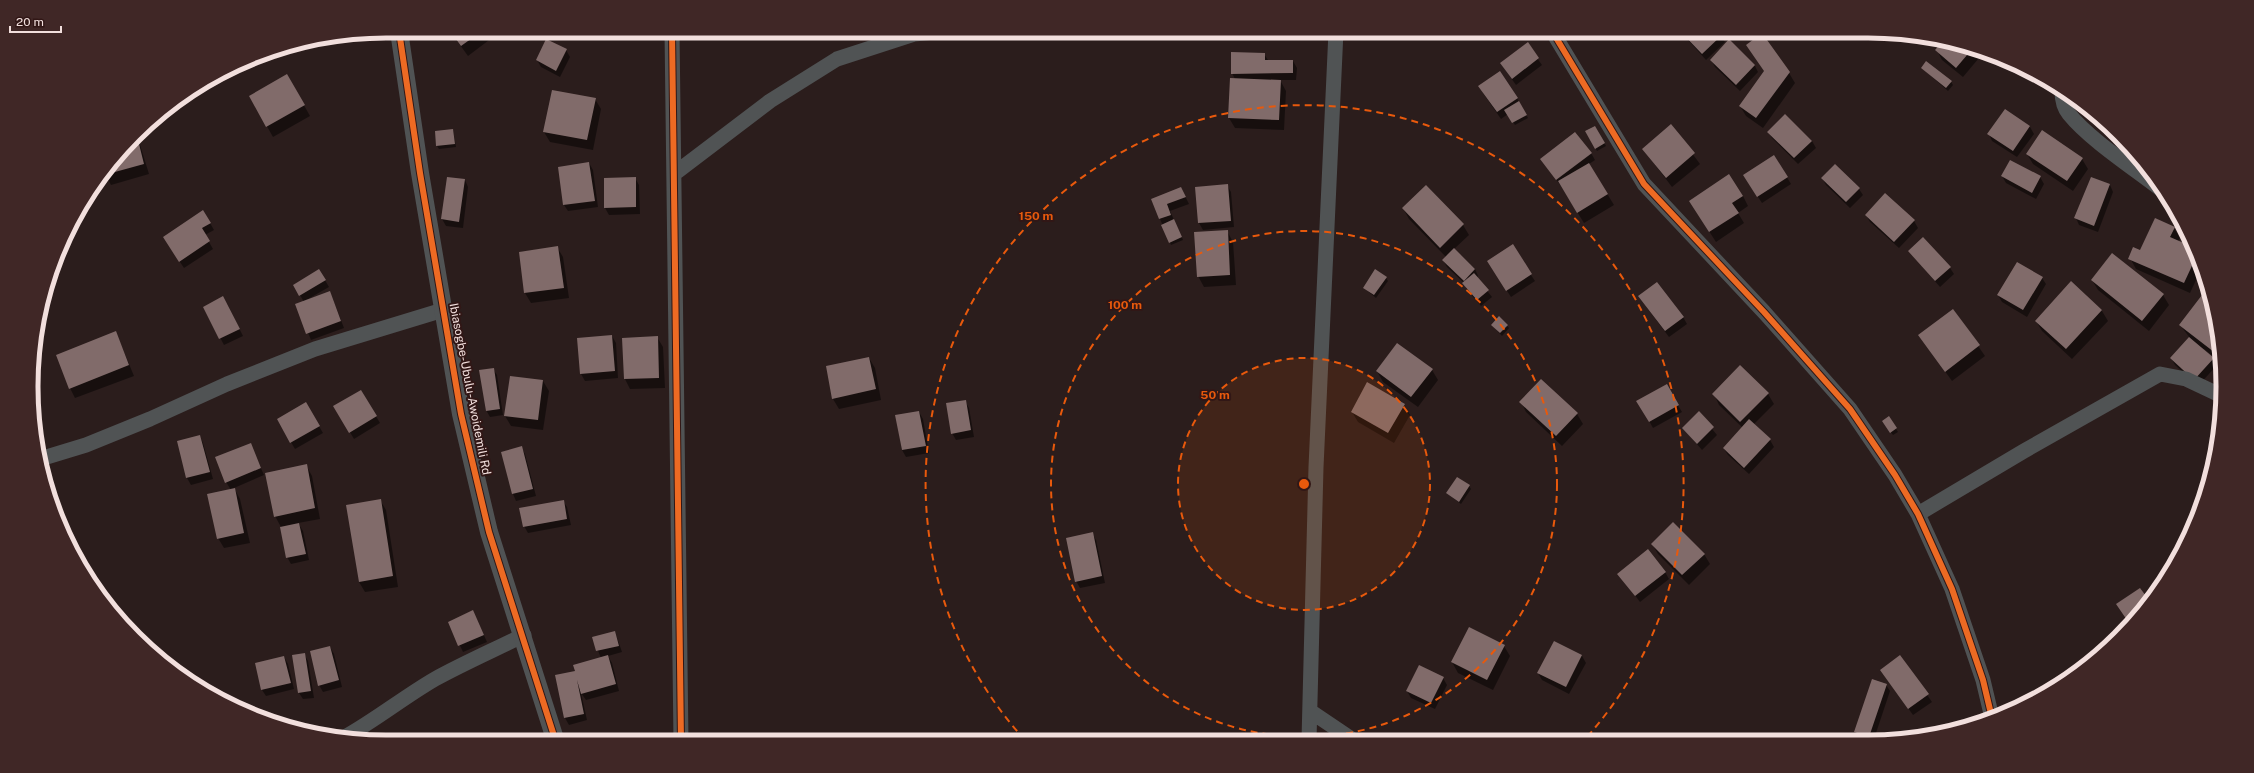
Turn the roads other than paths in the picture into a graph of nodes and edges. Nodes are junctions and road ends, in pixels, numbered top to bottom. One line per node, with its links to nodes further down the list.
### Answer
1 (400, 38): 9 (street, Ibiasogbe-Ubulu-Awoidemili Rd)
2 (672, 38): 7 (street)
3 (899, 38): 7 (street)
4 (1336, 38): 14 (street)
5 (1556, 38): 12 (street)
6 (2062, 98): 8 (street)
7 (674, 174): 18 (street)
8 (2148, 180)
9 (443, 310): 11 (street); 13 (street, Ibiasogbe-Ubulu-Awoidemili Rd)
10 (2216, 393): 12 (street)
11 (46, 457)
12 (1918, 514): 15 (street)
13 (524, 635): 16 (street); 17 (street, Ibiasogbe-Ubulu-Awoidemili Rd)
14 (1310, 712): 19 (street); 20 (street)
15 (1991, 712)
16 (351, 733)
17 (554, 735)
18 (681, 735)
19 (1309, 735)
20 (1345, 735)

